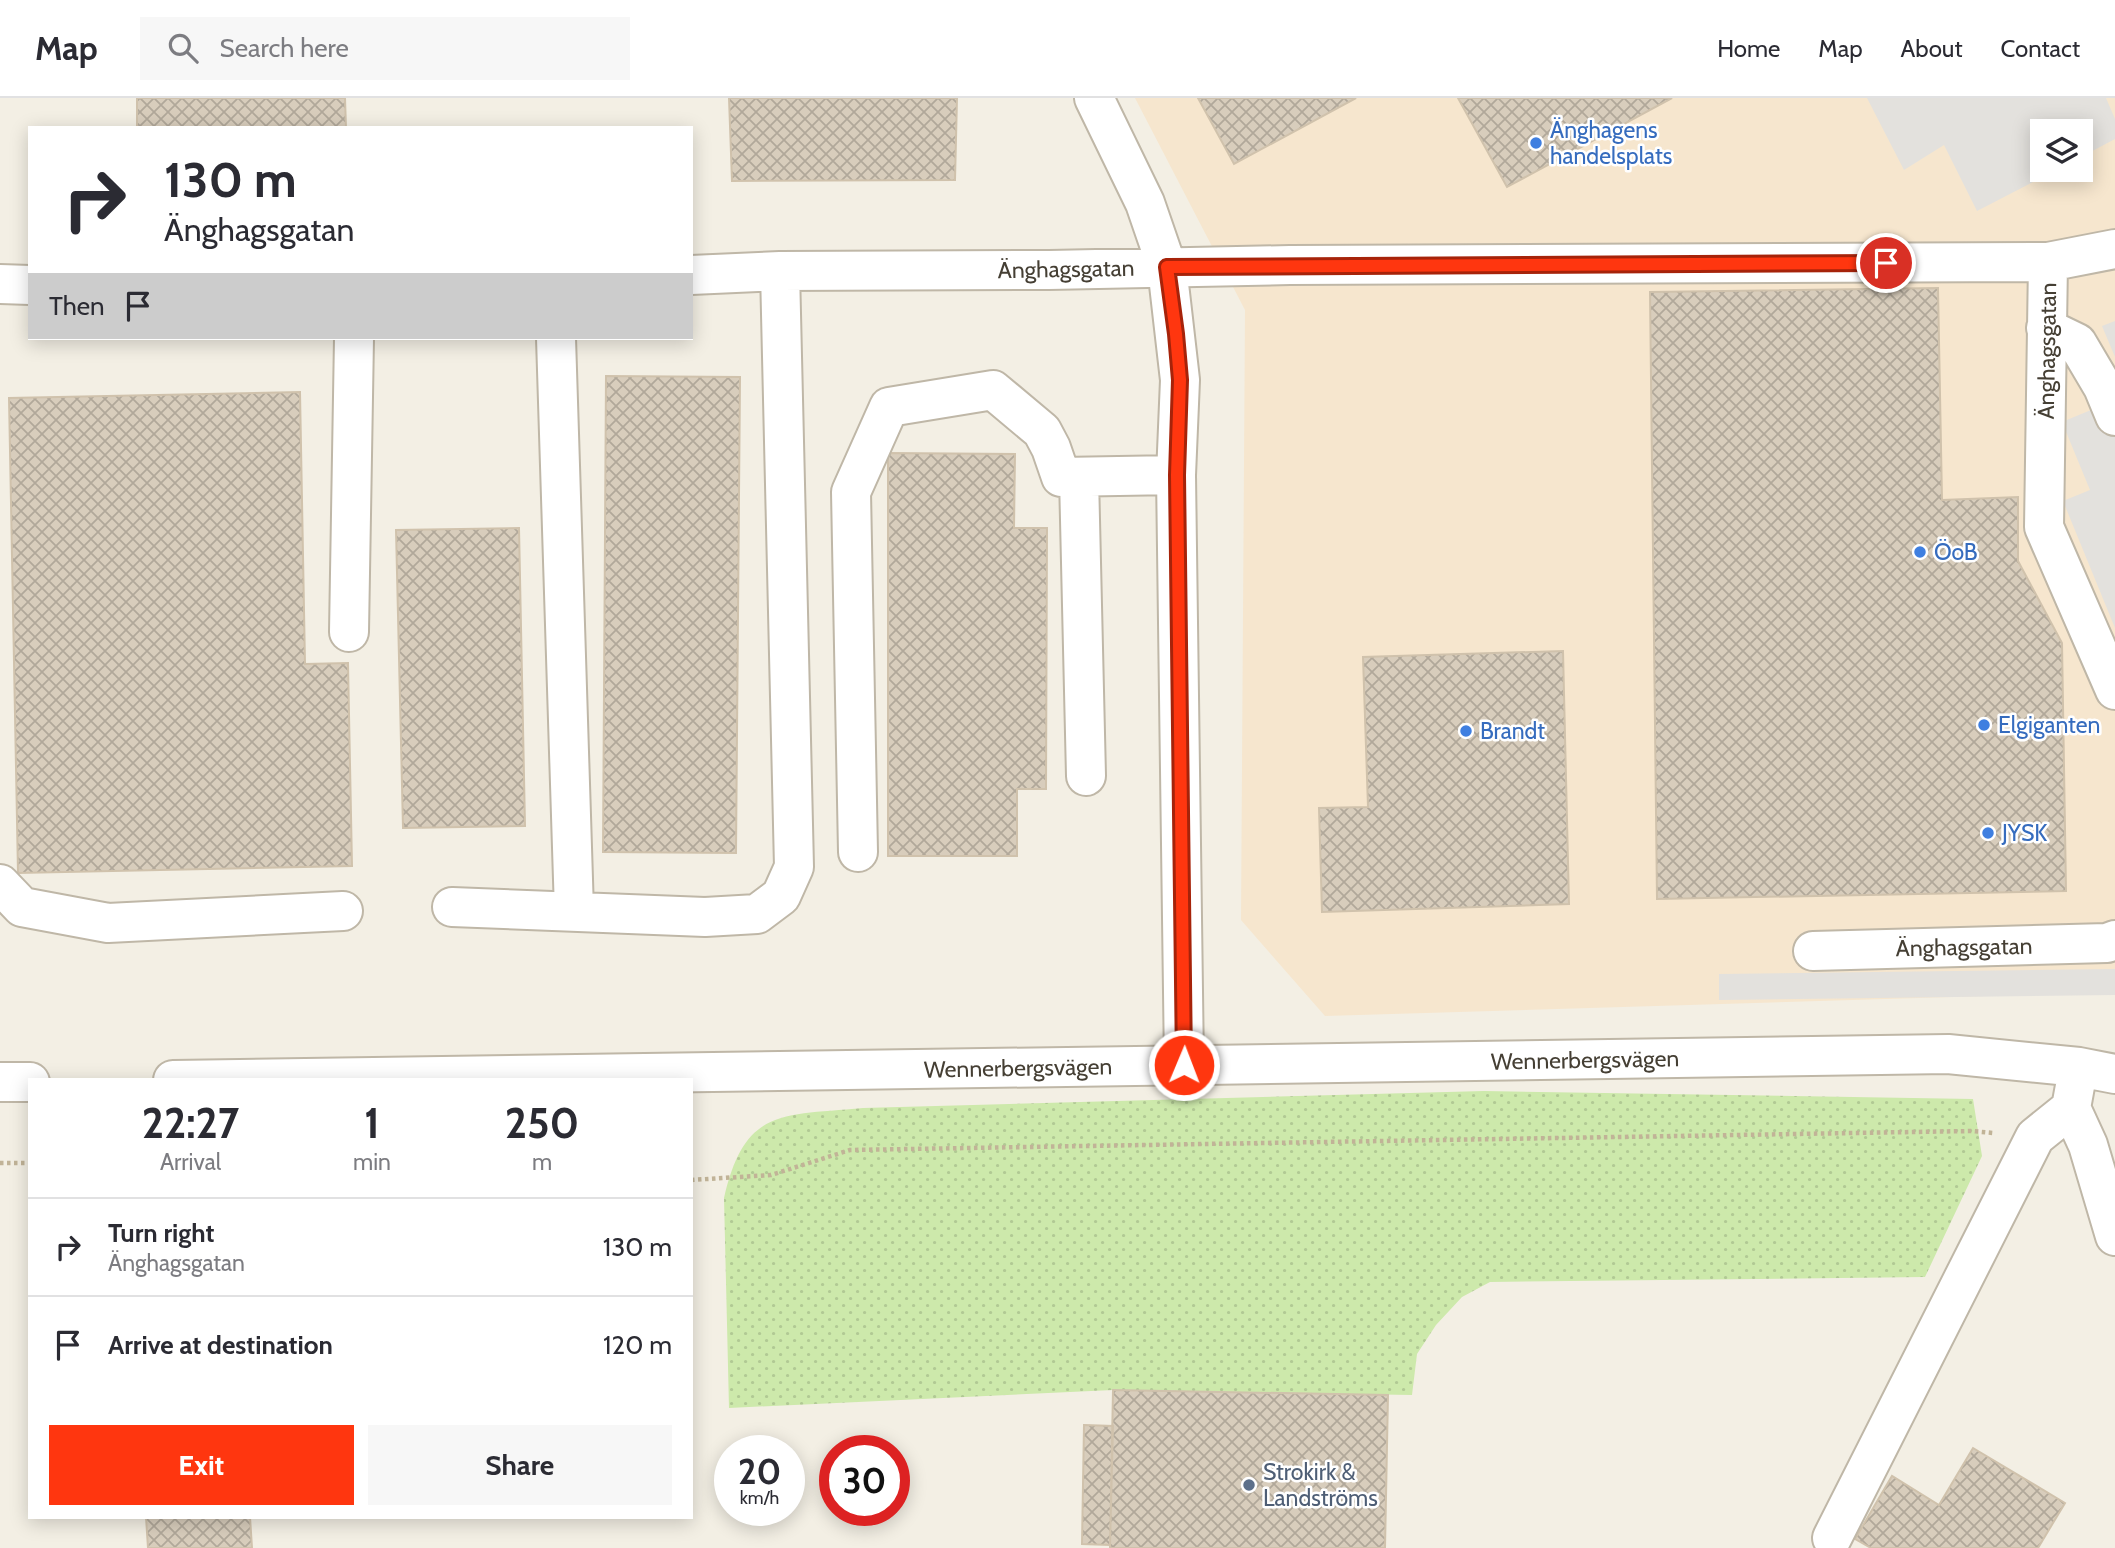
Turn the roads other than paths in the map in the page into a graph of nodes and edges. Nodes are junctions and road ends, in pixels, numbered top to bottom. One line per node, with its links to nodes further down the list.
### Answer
1 (1094, 98): 4 (street)
2 (2115, 249): 3 (street)
3 (2048, 262): 4 (street, Änghagsgatan); 9 (street, Änghagsgatan)
4 (1167, 267): 5 (street, Änghagsgatan); 13 (street)
5 (780, 271): 6 (street, Änghagsgatan); 22 (street)
6 (693, 275)
7 (0, 284): 8 (street)
8 (28, 285)
9 (2046, 328): 12 (street); 16 (street, Änghagsgatan)
10 (354, 340): 15 (street)
11 (555, 340): 22 (street)
12 (2115, 416)
13 (1177, 475): 14 (street); 25 (street)
14 (1079, 477): 17 (street); 18 (street)
15 (349, 632)
16 (2115, 690)
17 (1086, 776)
18 (858, 852)
19 (0, 884): 21 (street)
20 (452, 907): 22 (street)
21 (343, 911)
22 (574, 911)
23 (2115, 940): 24 (street, Änghagsgatan)
24 (1813, 951)
25 (1184, 1065): 26 (street, Wennerbergsvägen); 27 (street, Wennerbergsvägen)
26 (2097, 1070): 30 (street)
27 (308, 1078)
28 (0, 1082): 29 (street)
29 (28, 1082)
30 (2071, 1108): 31 (street); 32 (street)
31 (2115, 1236)
32 (1832, 1538)

